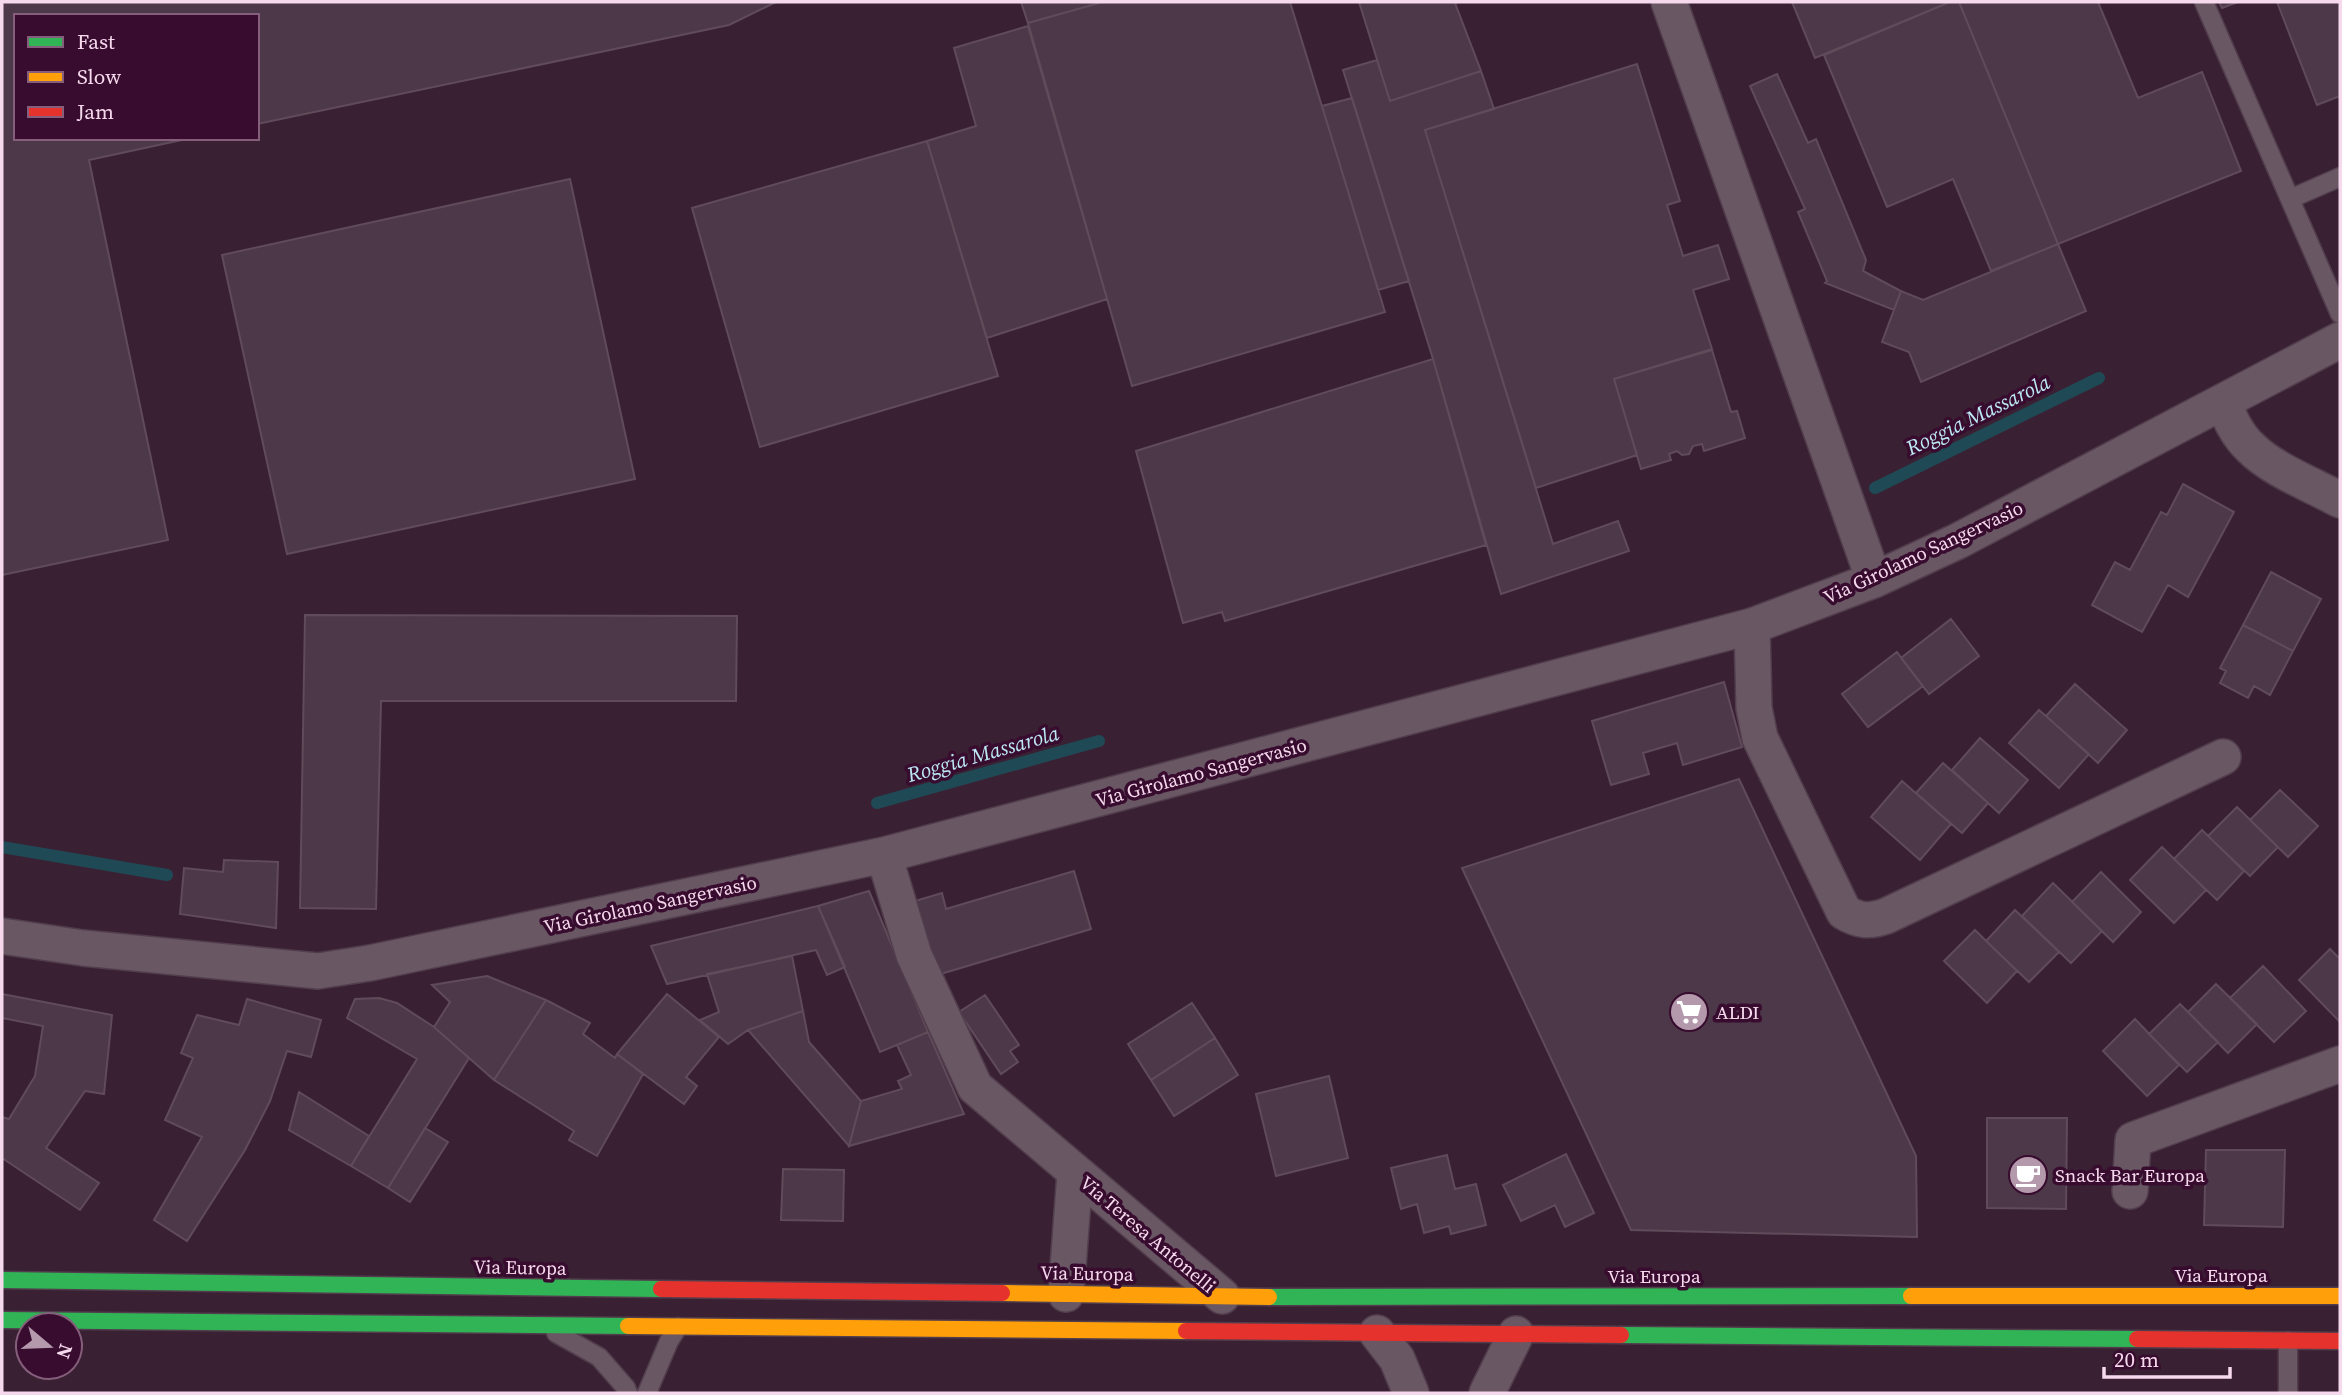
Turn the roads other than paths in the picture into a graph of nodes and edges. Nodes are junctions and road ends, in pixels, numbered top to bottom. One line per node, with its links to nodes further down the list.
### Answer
1 (1669, 2): 9 (street)
2 (2204, 2): 4 (lane)
3 (2340, 177): 4 (lane)
4 (2290, 199): 5 (lane)
5 (2340, 314)
6 (2340, 340): 7 (street, Via Girolamo Sangervasio)
7 (2223, 402): 8 (street); 9 (street, Via Girolamo Sangervasio)
8 (2340, 500)
9 (1874, 580): 10 (street, Via Girolamo Sangervasio)
10 (1752, 626): 11 (street); 12 (street, Via Girolamo Sangervasio)
11 (2222, 757)
12 (884, 855): 13 (street, Via Girolamo Sangervasio); 15 (street, Via Teresa Antonelli)
13 (2, 936)
14 (2340, 1064): 16 (street)
15 (1075, 1173): 18 (street, Via Teresa Antonelli); 19 (street, Via Teresa Antonelli)
16 (2130, 1191)
17 (2, 1280): 18 (main road, Via Europa)
18 (1066, 1294): 19 (main road, Via Europa)
19 (1222, 1296): 20 (main road, Via Europa)
20 (2340, 1296)
21 (2, 1321): 22 (main road)
22 (540, 1325): 23 (main road); 28 (lane)
23 (679, 1326): 24 (main road); 29 (lane)
24 (1377, 1333): 25 (main road); 30 (street)
25 (1516, 1334): 26 (main road); 31 (street)
26 (2288, 1341): 27 (main road); 32 (lane)
27 (2340, 1341)
28 (628, 1393)
29 (647, 1393)
30 (1410, 1393)
31 (1487, 1393)
32 (2288, 1393)

